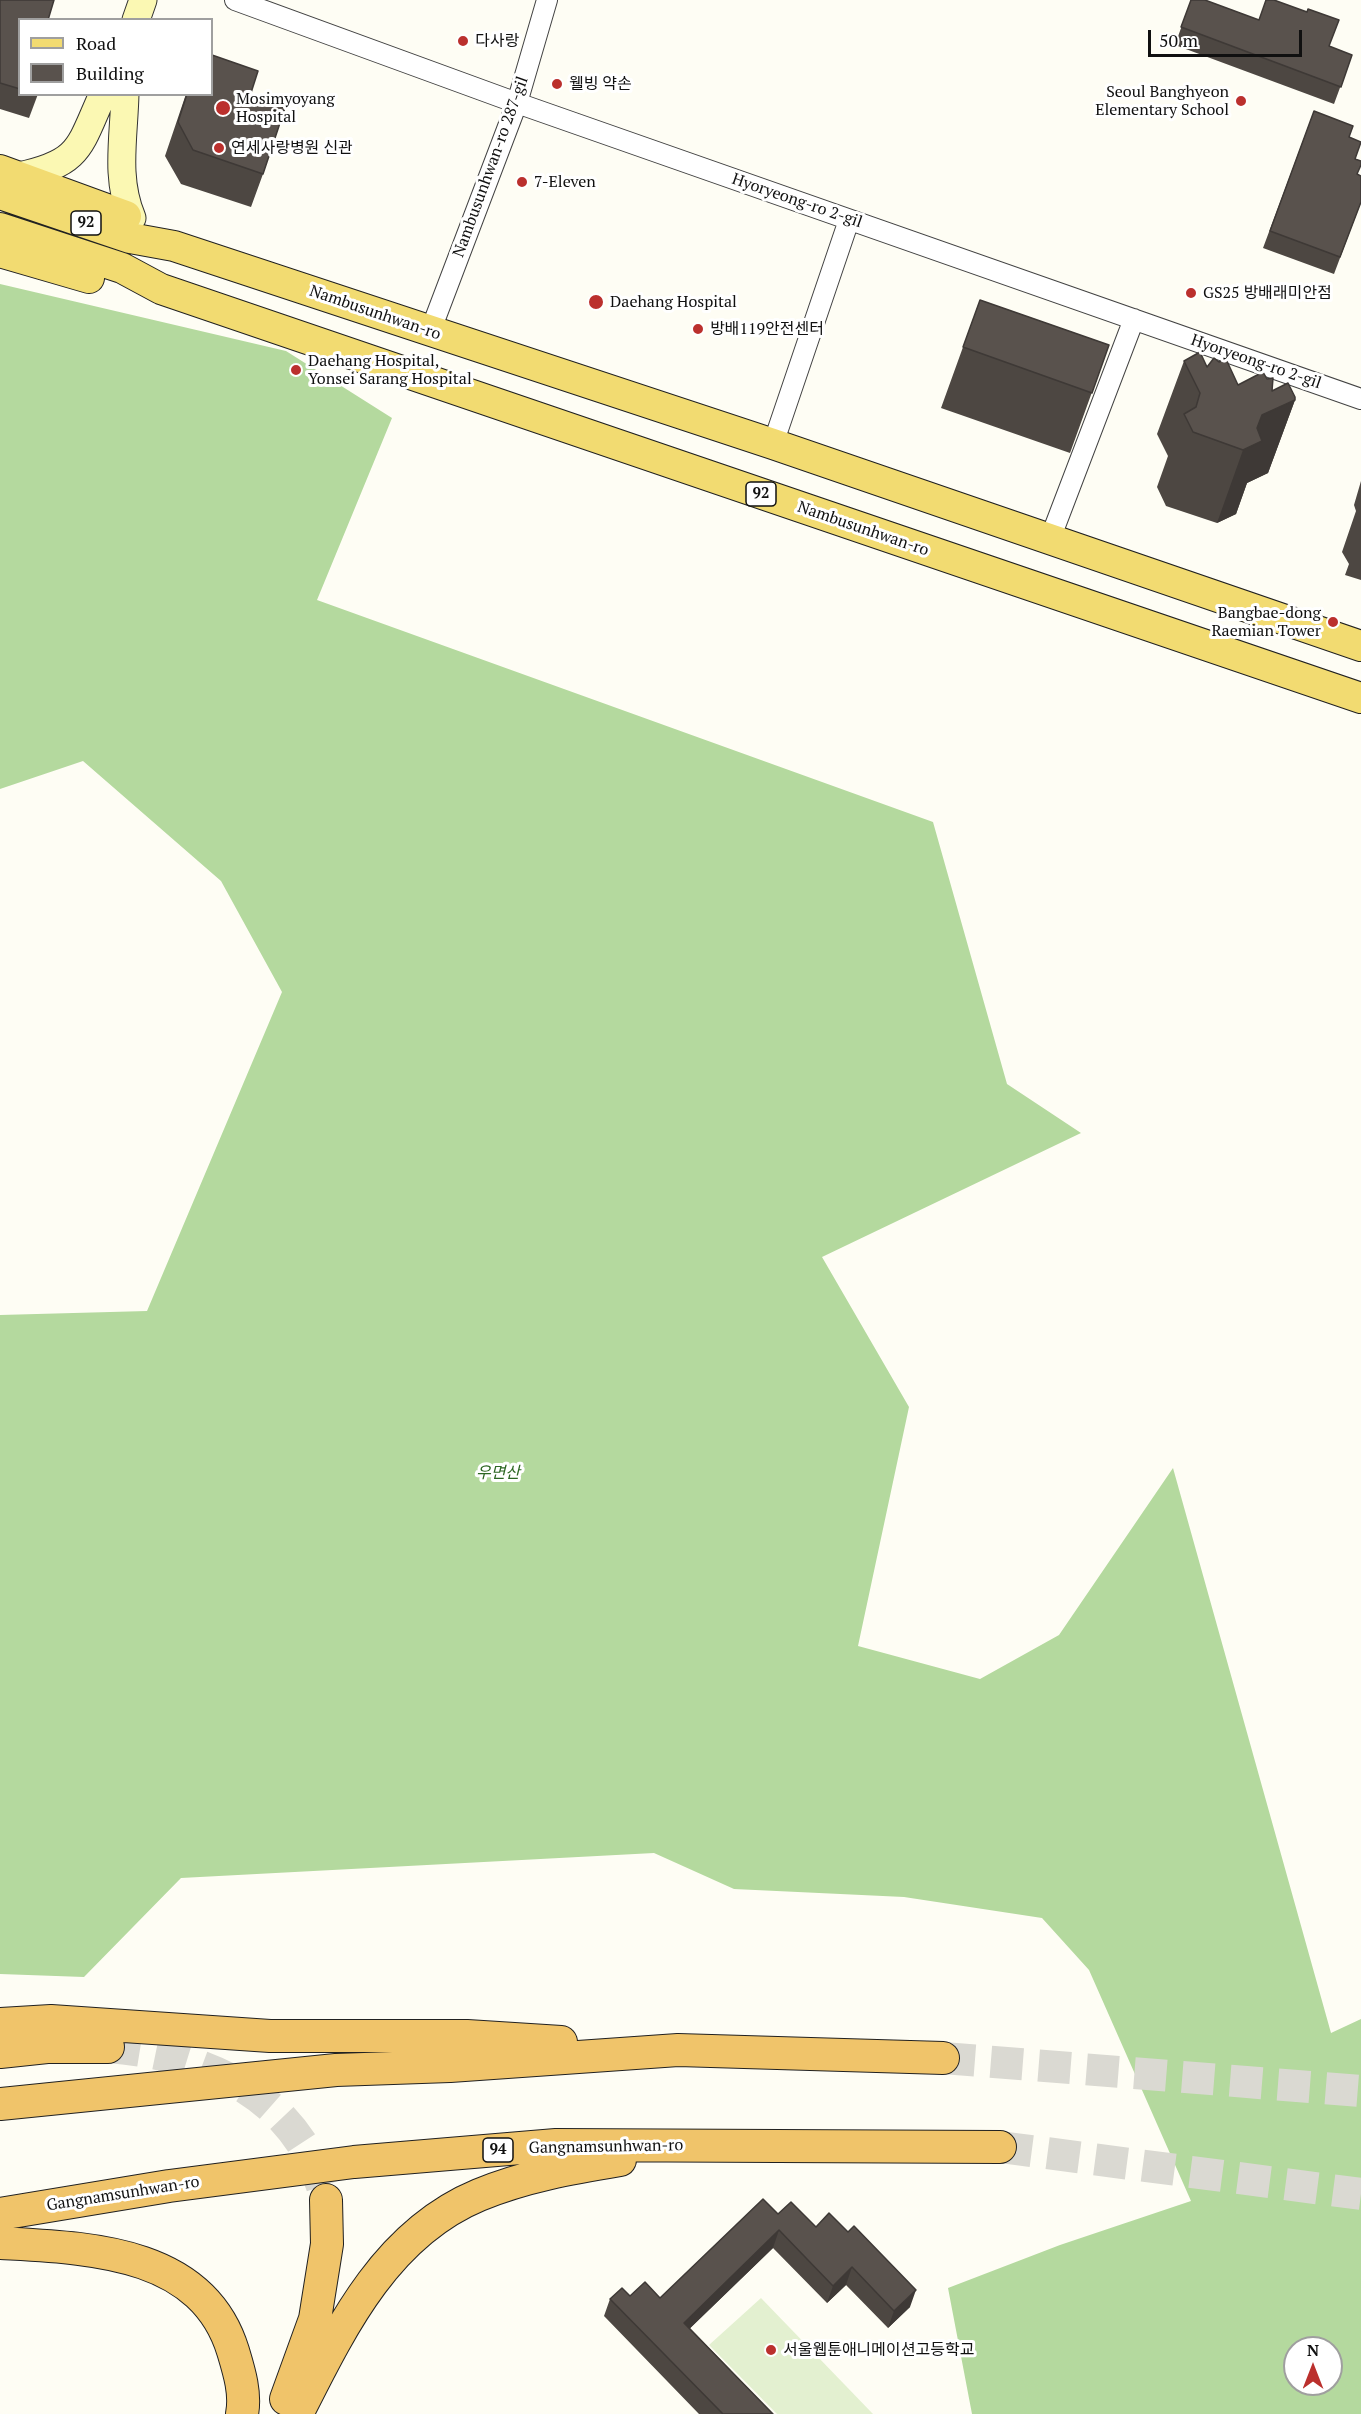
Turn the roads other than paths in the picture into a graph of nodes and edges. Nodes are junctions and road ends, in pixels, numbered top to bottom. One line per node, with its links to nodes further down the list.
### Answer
1 (143, 0): 4 (main road)
2 (235, 0): 7 (street, Hyoryeong-ro 2-gil)
3 (548, 0): 7 (street, Nambusunhwan-ro 287-gil)
4 (136, 18)
5 (102, 96): 8 (main road)
6 (125, 96): 9 (main road)
7 (517, 103): 10 (street, Hyoryeong-ro 2-gil); 16 (street, Nambusunhwan-ro 287-gil)
8 (6, 180): 9 (main road, Nambusunhwan-ro / 92); 12 (main road, Nambusunhwan-ro / 92)
9 (132, 218): 12 (main road, Nambusunhwan-ro / 92)
10 (849, 220): 15 (street, Hyoryeong-ro 2-gil); 18 (street)
11 (0, 228): 14 (main road, Nambusunhwan-ro / 92)
12 (174, 246): 16 (main road, Nambusunhwan-ro / 92)
13 (0, 252): 14 (main road, Nambusunhwan-ro / 92)
14 (161, 289): 21 (main road, Nambusunhwan-ro / 92)
15 (1134, 319): 17 (street, Hyoryeong-ro 2-gil); 19 (street)
16 (430, 332): 18 (main road, Nambusunhwan-ro / 92)
17 (1361, 399)
18 (773, 444): 19 (main road, Nambusunhwan-ro / 92)
19 (1050, 539): 20 (main road, Nambusunhwan-ro / 92)
20 (1361, 646)
21 (1361, 698)
22 (0, 2024): 24 (highway)
23 (108, 2047): 25 (highway)
24 (678, 2050): 26 (highway); 27 (highway)
25 (0, 2052)
26 (943, 2058)
27 (0, 2104)
28 (702, 2146): 29 (highway, Gangnamsunhwan-ro / 94); 31 (highway, Gangnamsunhwan-ro / 94); 35 (highway)
29 (1000, 2147)
30 (326, 2200): 34 (highway)
31 (0, 2214)
32 (0, 2243): 33 (highway)
33 (242, 2414)
34 (280, 2414)
35 (297, 2414)

